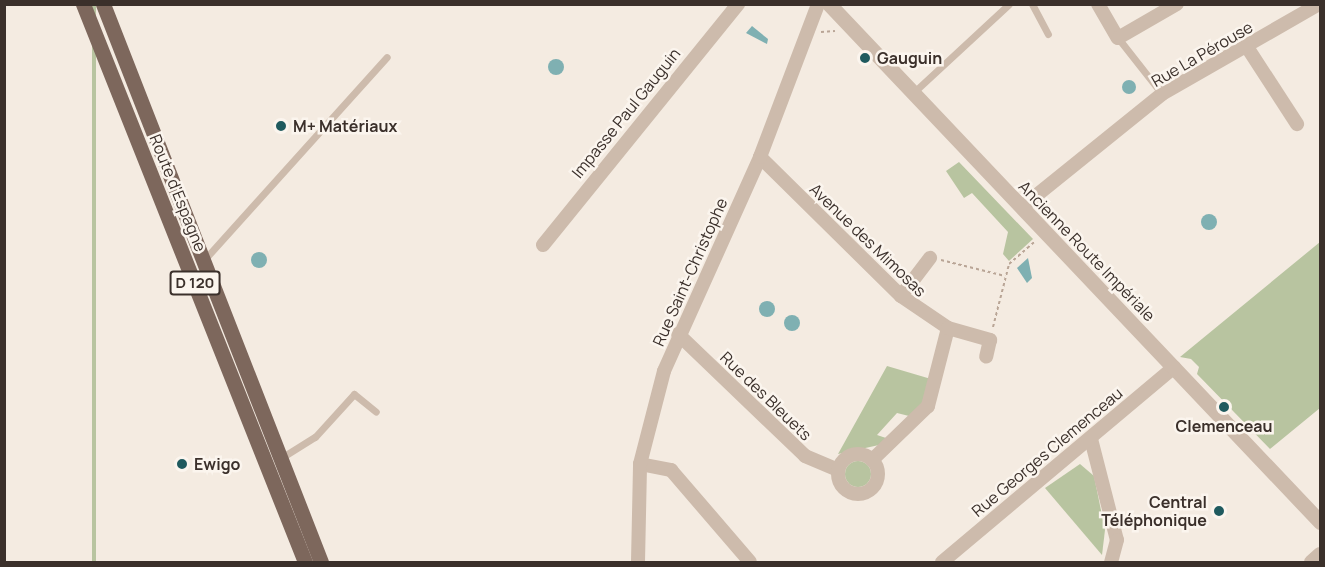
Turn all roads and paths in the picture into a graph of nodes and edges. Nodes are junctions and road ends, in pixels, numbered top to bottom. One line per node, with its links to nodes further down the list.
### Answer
1 (83, 4): 39 (main road, Route d'Espagne / D 120)
2 (104, 4): 23 (main road, Route d'Espagne / D 120)
3 (738, 4): 21 (street, Impasse Paul Gauguin)
4 (818, 4): 18 (street, Rue Saint-Christophe)
5 (829, 4): 15 (street, Ancienne Route Impériale)
6 (1009, 4): 15 (lane)
7 (1032, 4): 11 (lane)
8 (1098, 4): 12 (street)
9 (1177, 4): 12 (street)
10 (1319, 4): 13 (street, Rue La Pérouse)
11 (1048, 34)
12 (1118, 38): 16 (lane)
13 (1247, 47): 16 (street, Rue La Pérouse); 17 (street)
14 (387, 57): 23 (lane)
15 (913, 93): 19 (street, Ancienne Route Impériale)
16 (1162, 94): 19 (street, Rue La Pérouse)
17 (1297, 124)
18 (760, 157): 25 (street, Avenue des Mimosas); 27 (street, Rue Saint-Christophe)
19 (1022, 207): 20 (street, Ancienne Route Impériale)
20 (1046, 232): 24 (path); 30 (street, Ancienne Route Impériale)
21 (543, 245)
22 (930, 258): 24 (path); 25 (street)
23 (204, 260): 33 (main road, Route d'Espagne / D 120)
24 (1005, 276): 28 (path)
25 (901, 296): 26 (street, Avenue des Mimosas)
26 (948, 328): 28 (street, Avenue des Mimosas); 34 (street)
27 (678, 334): 35 (street, Rue Saint-Christophe); 36 (street, Rue des Bleuets)
28 (990, 340): 29 (street)
29 (986, 357)
30 (1174, 367): 32 (street, Rue Georges Clemenceau); 37 (street, Ancienne Route Impériale)
31 (376, 412): 33 (lane)
32 (1091, 439): 43 (street, Rue Georges Clemenceau); 44 (street)
33 (281, 458): 40 (main road, Route d'Espagne / D 120)
34 (872, 460): 36 (street); 36 (street)
35 (640, 464): 41 (street, Rue Saint-Christophe); 42 (street)
36 (838, 470)
37 (1320, 522)
38 (1320, 554): 45 (street)
39 (305, 562)
40 (321, 562)
41 (638, 562)
42 (750, 562)
43 (942, 562)
44 (1111, 562)
45 (1311, 562)

